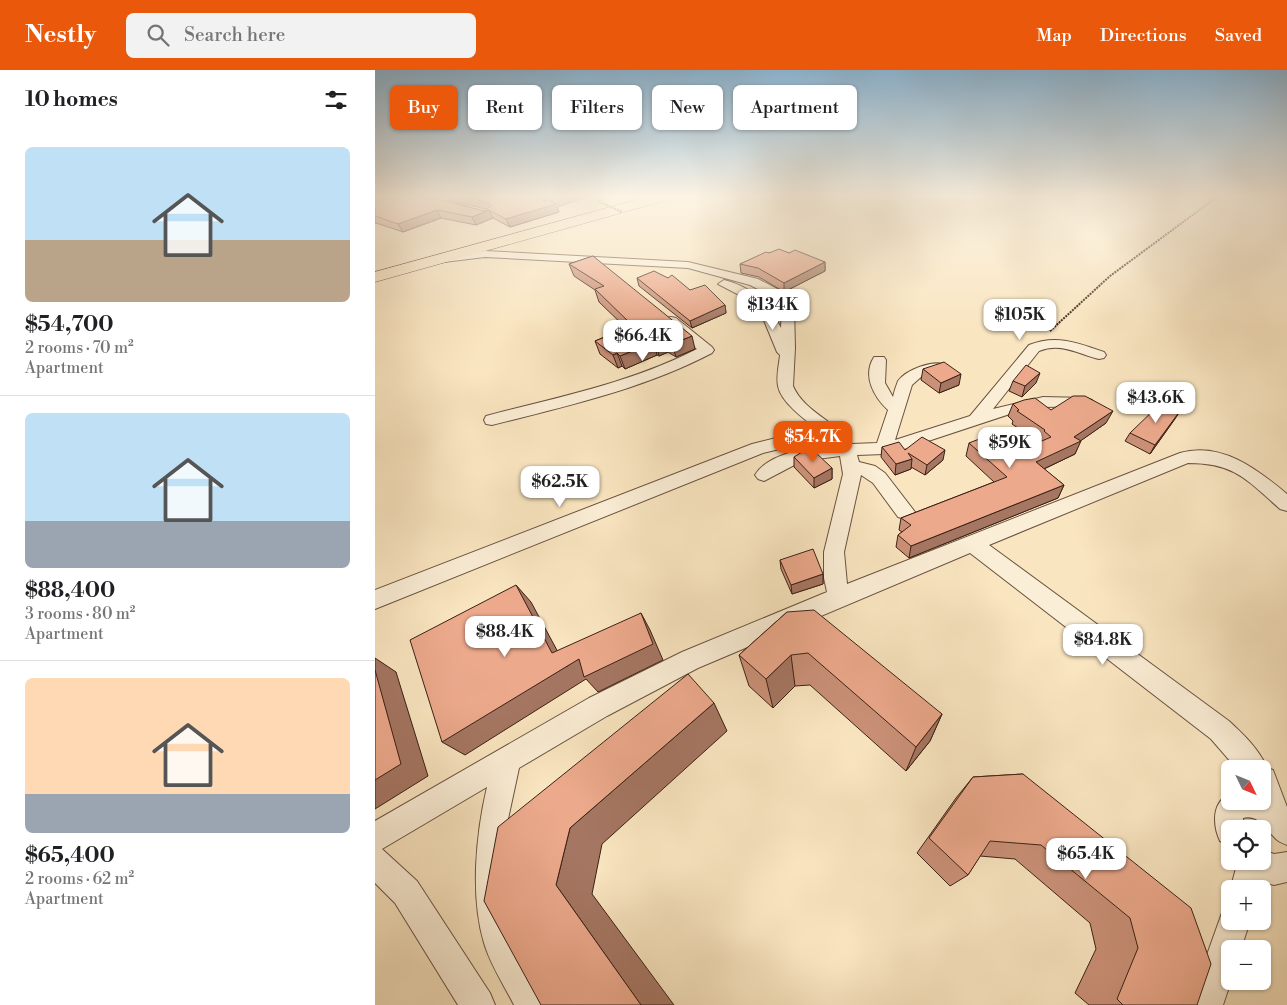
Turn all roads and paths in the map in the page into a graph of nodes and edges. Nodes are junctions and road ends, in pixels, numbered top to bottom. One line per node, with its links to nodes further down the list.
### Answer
1 (468, 241): 9 (highway)
2 (508, 241): 7 (highway)
3 (515, 241): 5 (street)
4 (1158, 241): 13 (path)
5 (501, 255): 6 (street); 7 (street)
6 (596, 259): 8 (street); 11 (street)
7 (434, 261): 10 (highway)
8 (671, 264): 15 (street); 15 (street)
9 (375, 267)
10 (375, 277)
11 (618, 278)
12 (663, 314): 21 (street)
13 (1044, 342): 14 (street); 22 (street)
14 (1099, 354)
15 (787, 359): 20 (street)
16 (879, 360): 19 (street)
17 (938, 367): 19 (street)
18 (1086, 403): 22 (street)
19 (897, 410): 25 (street)
20 (805, 412): 23 (street); 24 (street)
21 (492, 420)
22 (975, 421): 25 (street)
23 (838, 437): 24 (street); 26 (street)
24 (758, 448): 32 (street)
25 (884, 448): 26 (street)
26 (850, 460): 27 (street); 29 (street); 31 (street)
27 (764, 475)
28 (1287, 504): 30 (street)
29 (905, 512)
30 (973, 544): 31 (street); 34 (street)
31 (839, 597): 33 (street)
32 (375, 600)
33 (507, 759): 38 (street); 44 (street)
34 (1247, 760)
35 (1271, 799): 37 (street)
36 (1229, 820): 37 (street)
37 (1281, 823)
38 (375, 837)
39 (375, 861): 43 (street)
40 (1287, 867): 41 (street)
41 (1250, 871)
42 (1231, 930): 45 (street)
43 (478, 1005)
44 (532, 1005)
45 (1206, 1005)

